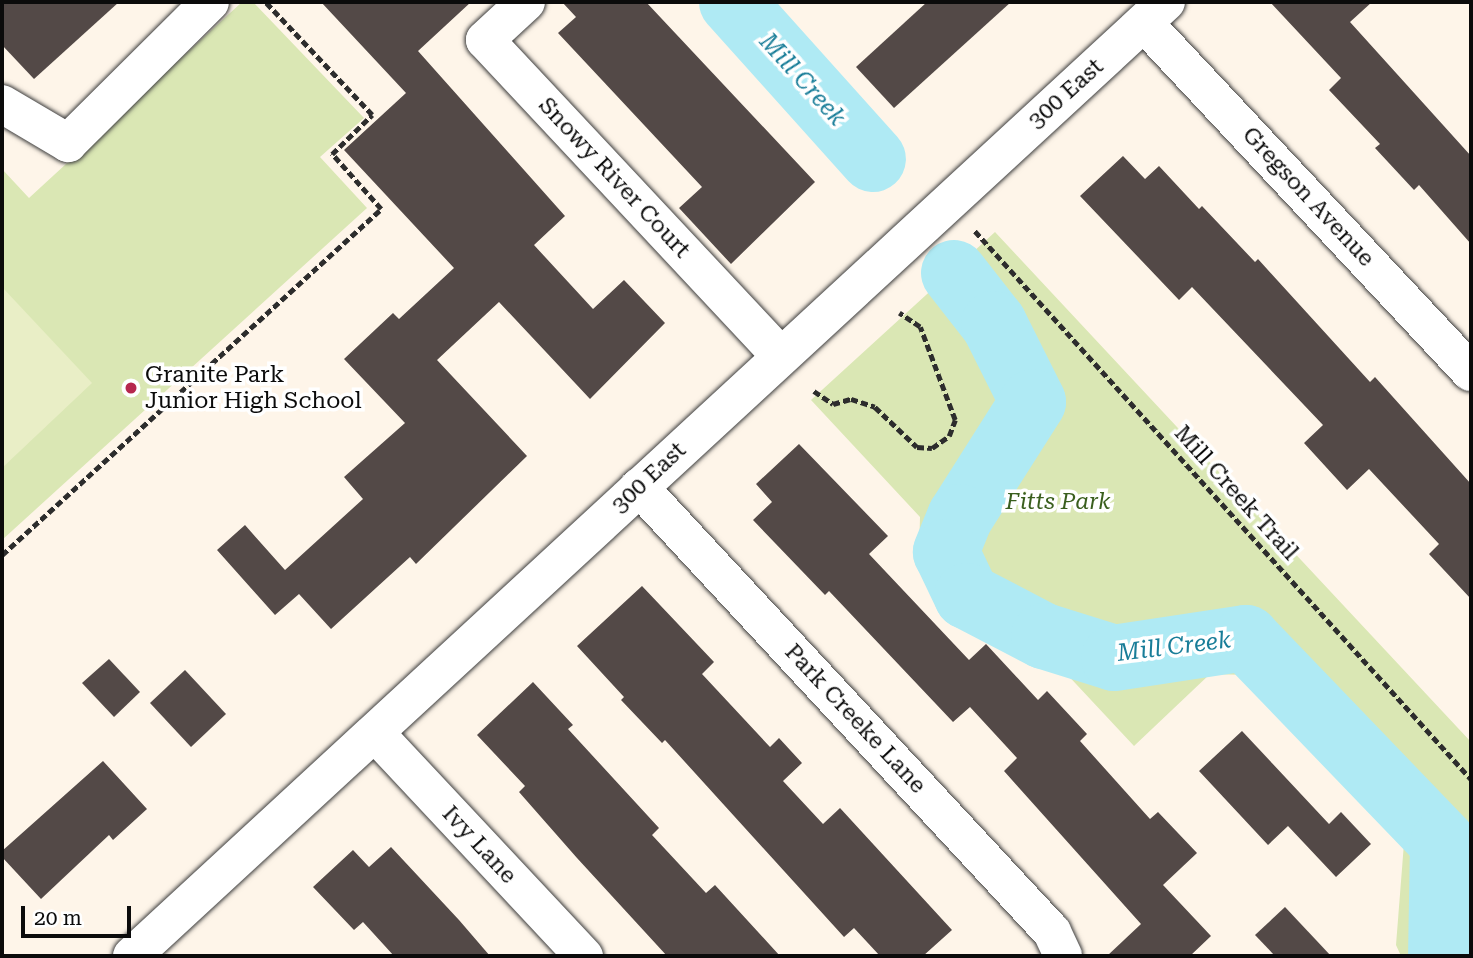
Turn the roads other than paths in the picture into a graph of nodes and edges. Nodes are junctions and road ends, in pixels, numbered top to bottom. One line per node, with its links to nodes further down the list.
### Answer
1 (210, 2): 4 (street)
2 (526, 2): 5 (street, Snowy River Court)
3 (1155, 12): 5 (street, 300 East); 6 (street, Gregson Avenue)
4 (2, 104)
5 (781, 356): 7 (street, 300 East)
6 (1471, 372)
7 (639, 487): 8 (street, 300 East); 11 (street, Park Creeke Lane)
8 (375, 733): 9 (street, 300 East); 10 (street, Ivy Lane)
9 (132, 956)
10 (584, 956)
11 (1063, 956)

